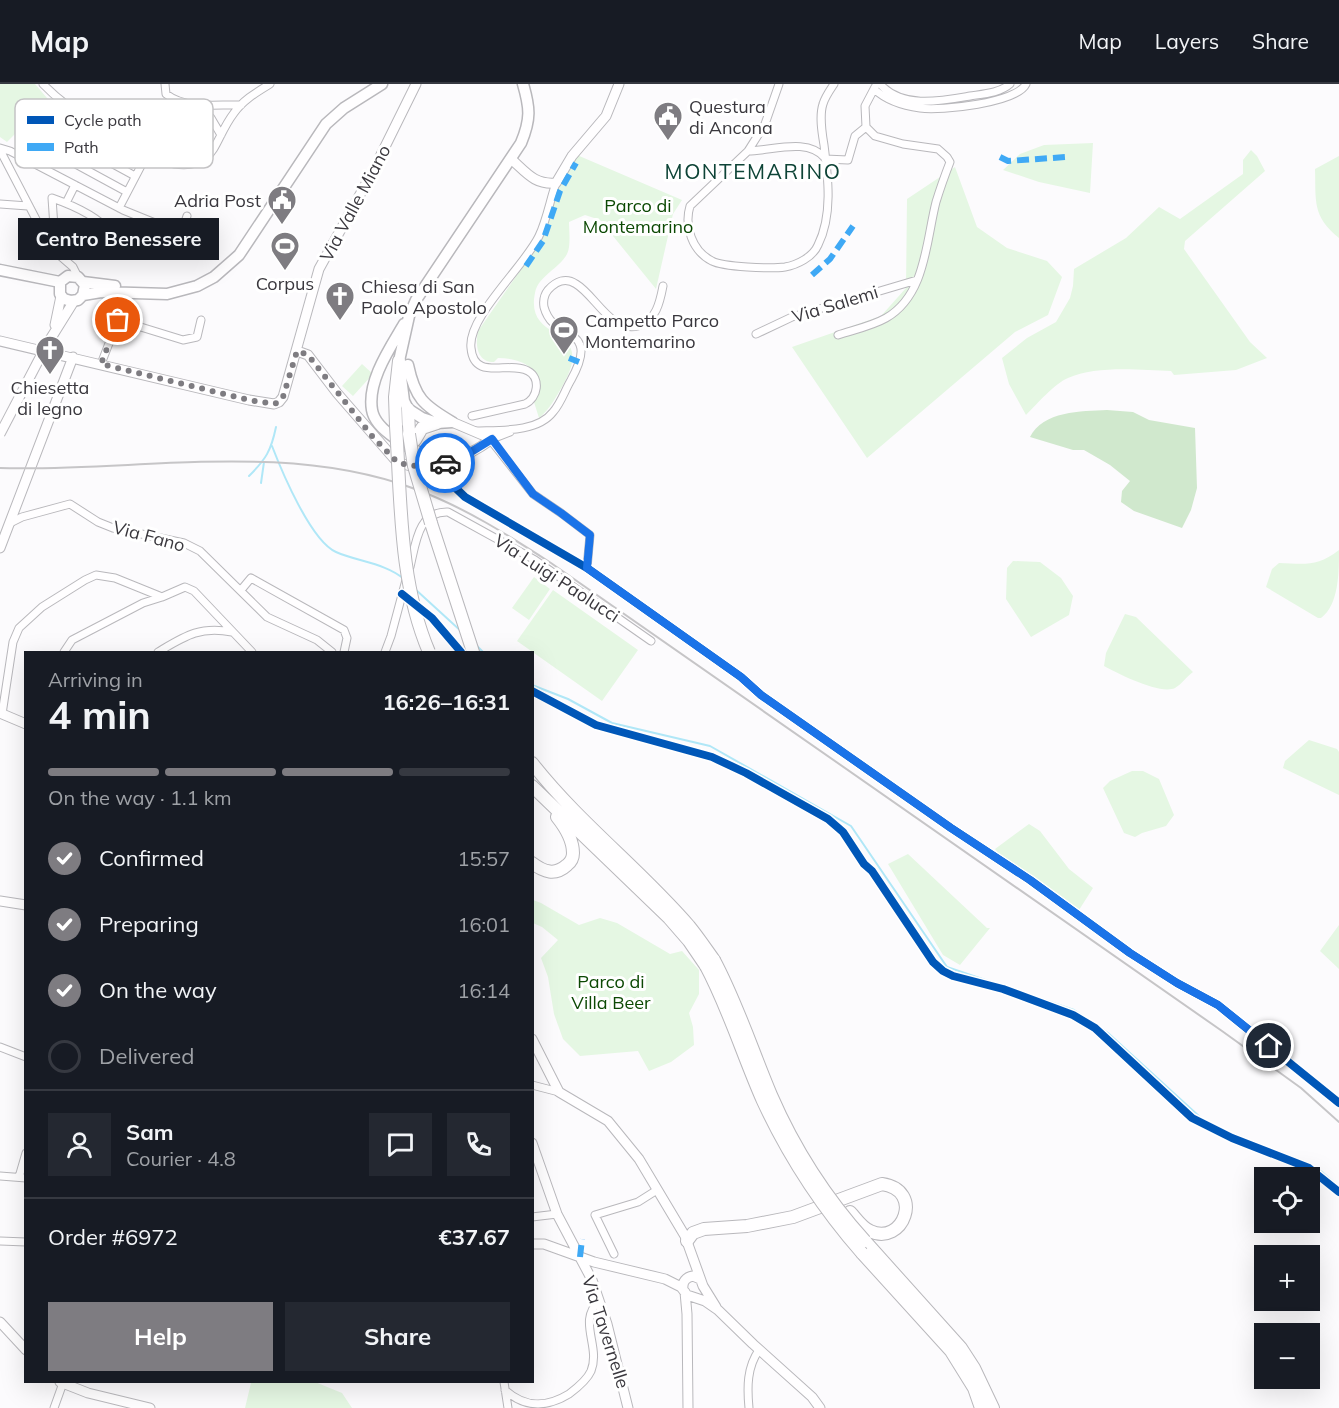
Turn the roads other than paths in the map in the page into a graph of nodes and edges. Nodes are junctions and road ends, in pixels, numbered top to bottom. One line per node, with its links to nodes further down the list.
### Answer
1 (44, 84): 15 (street)
2 (165, 84): 16 (street)
3 (270, 84): 17 (street)
4 (382, 84): 49 (main road)
5 (416, 84): 57 (street, Via Valle Miano)
6 (518, 84): 14 (main road)
7 (523, 84): 14 (main road)
8 (619, 84): 33 (street)
9 (779, 84): 24 (street)
10 (834, 84): 27 (street)
11 (1010, 84): 13 (street)
12 (1026, 84): 13 (street)
13 (877, 86): 20 (street)
14 (527, 98): 26 (main road)
15 (58, 99)
16 (173, 99)
17 (241, 105): 18 (street); 21 (street)
18 (213, 106)
19 (213, 121): 21 (street)
20 (866, 127): 27 (street); 46 (street)
21 (221, 135): 23 (street)
22 (0, 149): 25 (street); 38 (street)
23 (213, 151)
24 (747, 151): 27 (street); 27 (street)
25 (15, 154)
26 (511, 159): 33 (street); 52 (main road)
27 (825, 159)
28 (42, 168): 34 (street)
29 (83, 168): 35 (street)
30 (120, 168): 32 (street)
31 (140, 168): 32 (street)
32 (135, 176): 35 (street)
33 (555, 183): 62 (street)
34 (75, 185): 36 (street); 39 (street)
35 (127, 192): 39 (street)
36 (66, 203): 41 (street); 41 (street)
37 (0, 204): 38 (street)
38 (28, 206): 42 (street)
39 (119, 208): 40 (street)
40 (187, 216)
41 (54, 227): 42 (street)
42 (46, 237): 43 (street)
43 (64, 261): 45 (street); 47 (street)
44 (2, 270): 47 (main road)
45 (81, 279): 47 (main road); 49 (main road); 50 (main road)
46 (917, 280): 54 (street, Via Salemi); 55 (street)
47 (59, 286): 50 (main road); 51 (street)
48 (663, 286): 65 (street)
49 (101, 288): 50 (main road)
50 (79, 298): 51 (street)
51 (63, 312): 67 (street, bridge)
52 (409, 316): 59 (main road); 70 (main road)
53 (201, 320): 60 (street)
54 (756, 334)
55 (838, 335)
56 (0, 341): 58 (street)
57 (297, 351): 60 (street, Via Valle Miano); 70 (street)
58 (73, 357): 60 (street); 71 (street)
59 (403, 363): 61 (main road); 64 (main road); 84 (highway, bridge)
60 (101, 364)
61 (408, 409): 63 (main road); 68 (highway)
62 (472, 416)
63 (437, 423): 64 (main road); 68 (highway)
64 (452, 423): 66 (street)
65 (520, 428): 66 (street); 69 (street)
66 (475, 431): 69 (street)
67 (0, 434)
68 (412, 437): 85 (highway, bridge)
69 (492, 439): 70 (street); 73 (street)
70 (439, 464): 73 (street)
71 (10, 523): 72 (street); 74 (street, Via Fano)
72 (1, 545)
73 (587, 568): 100 (street)
74 (241, 590): 81 (street, Via Fano); 82 (street)
75 (162, 597): 76 (street); 78 (street); 86 (street)
76 (232, 632): 79 (street); 80 (street)
77 (651, 641): 83 (street, Via Luigi Paolucci, bridge)
78 (65, 651)
79 (160, 651)
80 (251, 651)
81 (331, 651)
82 (344, 651)
83 (385, 651)
84 (429, 651)
85 (473, 651)
86 (1, 713): 87 (street)
87 (24, 723)
88 (534, 765): 94 (highway)
89 (534, 790): 90 (highway)
90 (572, 832): 91 (highway); 94 (highway)
91 (534, 864)
92 (0, 901): 93 (street)
93 (24, 905)
94 (710, 963): 102 (highway, bridge); 112 (highway, bridge)
95 (534, 1043): 99 (street)
96 (0, 1047): 97 (street)
97 (24, 1056)
98 (534, 1086): 99 (street)
99 (559, 1092): 105 (street)
100 (1339, 1103)
101 (534, 1152): 106 (street, Via Tavernelle)
102 (802, 1154): 109 (highway, bridge); 112 (highway, bridge)
103 (0, 1176): 104 (street)
104 (22, 1178)
105 (657, 1190): 109 (street); 113 (street)
106 (557, 1214): 107 (street); 114 (street, Via Tavernelle)
107 (534, 1217)
108 (0, 1241): 110 (street)
109 (687, 1241): 115 (street)
110 (24, 1242)
111 (534, 1244): 114 (street)
112 (864, 1247): 132 (highway); 133 (highway)
113 (614, 1254)
114 (580, 1257): 116 (street); 117 (street, Via Tavernelle)
115 (702, 1282): 116 (street); 116 (street); 118 (street)
116 (689, 1293): 118 (street); 129 (street)
117 (599, 1301): 124 (street); 128 (street, Via Tavernelle)
118 (718, 1310): 121 (street)
119 (0, 1322): 120 (street)
120 (24, 1348)
121 (759, 1350): 130 (street); 131 (street)
122 (62, 1383): 125 (street)
123 (64, 1383): 126 (street)
124 (505, 1386): 127 (street)
125 (54, 1408)
126 (150, 1408)
127 (508, 1408)
128 (628, 1408)
129 (688, 1408)
130 (749, 1408)
131 (820, 1408)
132 (981, 1408)
133 (993, 1408)

